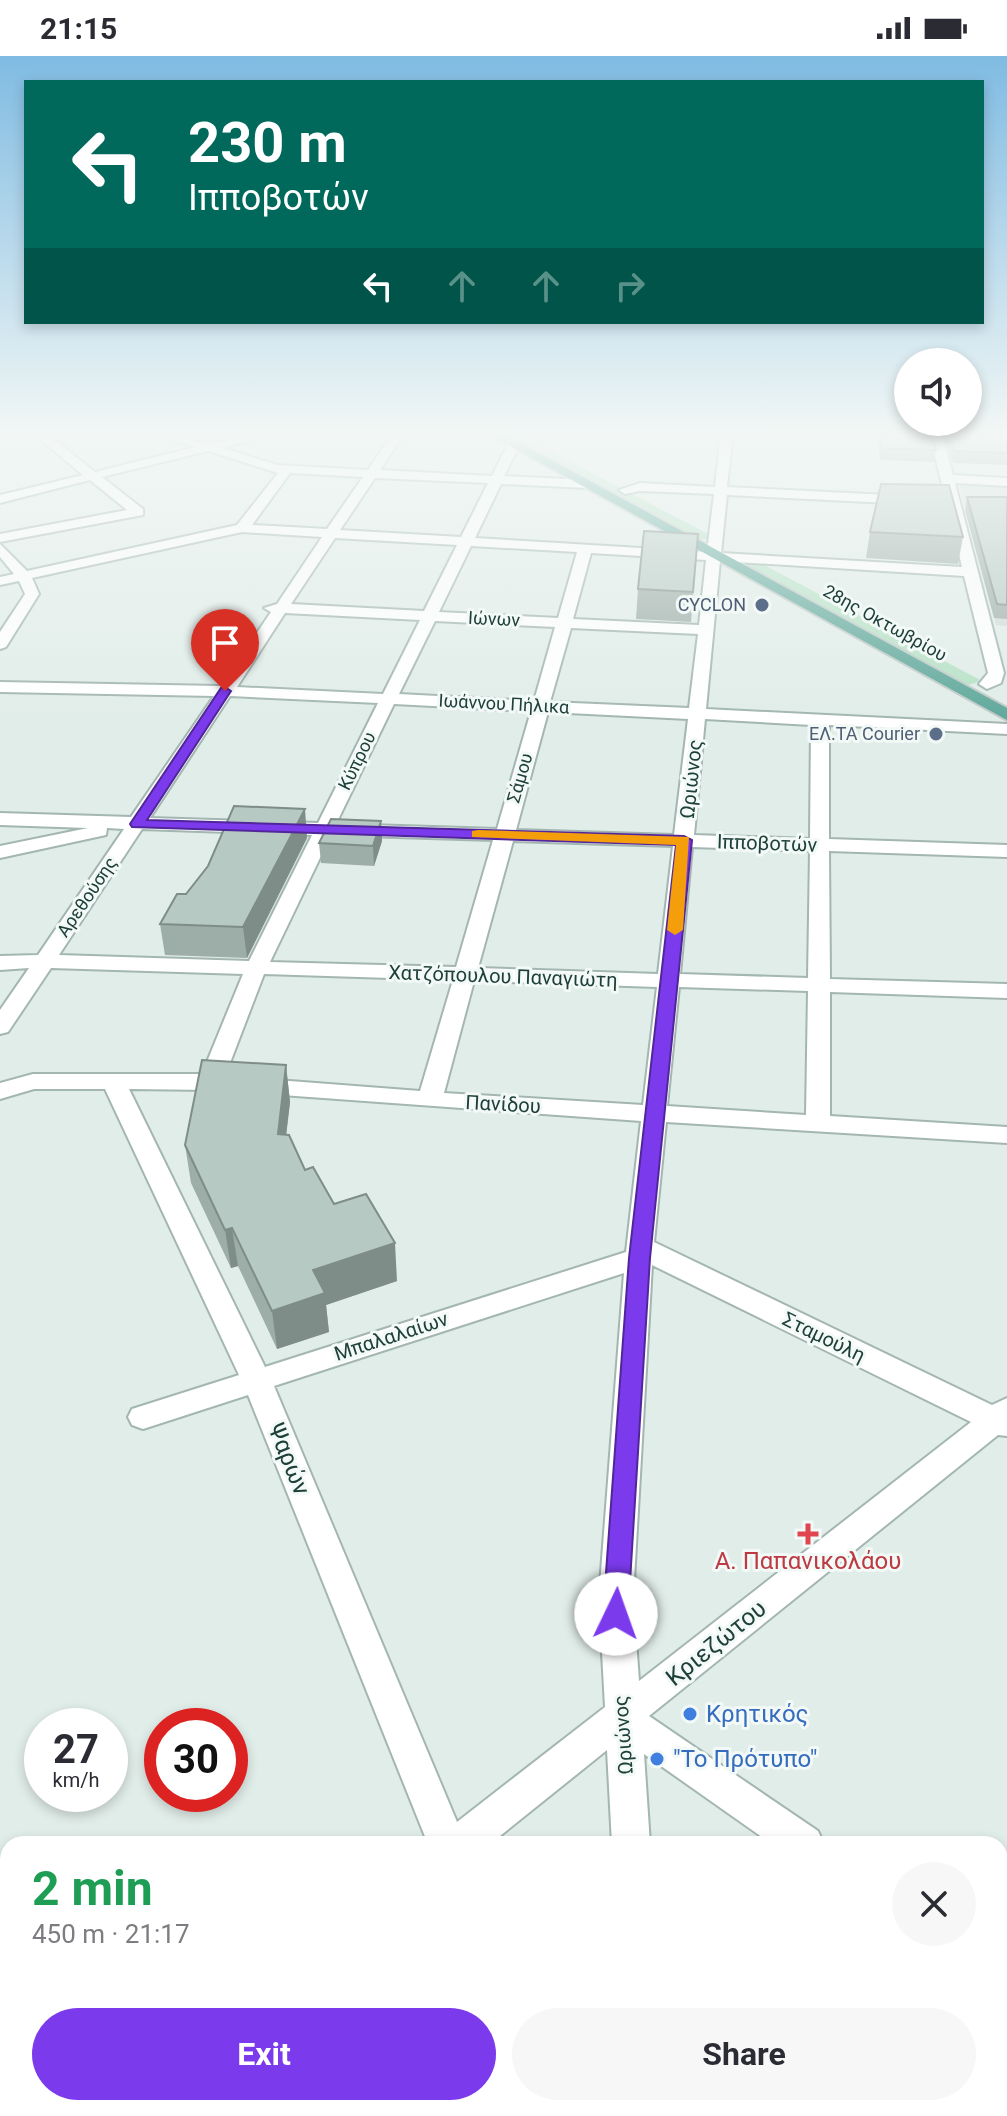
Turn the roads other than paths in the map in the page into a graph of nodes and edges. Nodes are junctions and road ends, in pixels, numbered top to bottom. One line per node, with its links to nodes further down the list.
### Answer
1 (58, 527): 12 (street)
2 (306, 527): 10 (street)
3 (316, 527): 11 (street); 21 (street)
4 (334, 527): 11 (street)
5 (473, 527): 13 (street, Κύπρου)
6 (671, 527): 16 (main road, 28ης Οκτωβρίου)
7 (682, 527): 16 (main road, 28ης Οκτωβρίου)
8 (719, 527): 16 (street, Ωριώνος)
9 (955, 527): 18 (street)
10 (242, 528): 19 (street)
11 (331, 534): 13 (street); 21 (street)
12 (0, 538)
13 (466, 542): 15 (street); 22 (street, Κύπρου)
14 (0, 548): 19 (street)
15 (585, 549): 16 (street); 23 (street, Σάμου)
16 (718, 551): 17 (main road, 28ης Οκτωβρίου); 24 (street, Ωριώνος); 37 (main road, 28ης Οκτωβρίου)
17 (753, 559): 18 (street); 28 (main road, 28ης Οκτωβρίου)
18 (972, 572): 25 (street)
19 (24, 576): 20 (street); 27 (street)
20 (0, 581)
21 (277, 609): 22 (street, Ιώνων); 32 (street, Αρεθούσης)
22 (429, 616): 23 (street, Ιώνων); 34 (street, Κύπρου)
23 (565, 623): 24 (street, Ιώνων); 35 (street, Σάμου)
24 (707, 630): 36 (street, Ωριώνος)
25 (987, 631): 26 (street); 30 (street)
26 (1007, 632)
27 (0, 644)
28 (942, 660)
29 (969, 674): 30 (main road, 28ης Οκτωβρίου)
30 (987, 684): 33 (main road, 28ης Οκτωβρίου)
31 (0, 687): 32 (street, Ιωάννου Πήλικα)
32 (215, 690): 34 (street, Ιωάννου Πήλικα); 41 (street, Αρεθούσης)
33 (1007, 696)
34 (388, 699): 35 (street, Ιωάννου Πήλικα); 42 (street, Κύπρου)
35 (541, 706): 36 (street, Ιωάννου Πήλικα); 43 (street, Σάμου)
36 (698, 714): 38 (street, Ιωάννου Πήλικα); 44 (street, Ωριώνος)
37 (1007, 715)
38 (820, 720): 39 (street, Ιωάννου Πήλικα); 45 (street)
39 (1007, 729)
40 (0, 819): 41 (street, Ιπποβοτών)
41 (137, 824): 42 (street, Ιπποβοτών); 47 (street); 48 (street, Αρεθούσης)
42 (324, 829): 43 (street, Ιπποβοτών); 50 (street, Κύπρου)
43 (504, 835): 44 (street, Ιπποβοτών); 51 (street, Σάμου)
44 (684, 840): 45 (street, Ιπποβοτών); 52 (street, Ωριώνος)
45 (819, 844): 46 (street, Ιπποβοτών); 53 (street)
46 (1007, 851)
47 (0, 852)
48 (44, 961): 49 (street, Χατζόπουλου Παναγιώτη); 50 (street, Χατζόπουλου Παναγιώτη); 55 (street, Αρεθούσης)
49 (0, 963)
50 (256, 968): 51 (street, Χατζόπουλου Παναγιώτη); 57 (street, Κύπρου)
51 (466, 974): 52 (street, Χατζόπουλου Παναγιώτη); 59 (street, Σάμου)
52 (669, 981): 53 (street, Χατζόπουλου Παναγιώτη); 60 (street, Ωριώνος)
53 (819, 985): 54 (street, Χατζόπουλου Παναγιώτη); 61 (street)
54 (1007, 991)
55 (0, 1027)
56 (114, 1082): 57 (street, Πανίδου); 58 (street, Πανίδου); 64 (street, Ψαρών)
57 (211, 1082): 59 (street, Πανίδου)
58 (0, 1091)
59 (430, 1100): 60 (street, Πανίδου)
60 (655, 1111): 61 (street, Πανίδου); 63 (street, Ωριώνος)
61 (818, 1123): 62 (street, Πανίδου)
62 (1007, 1135)
63 (640, 1253): 64 (street, Μπαλαλαίων); 66 (street, Σταμούλη); 67 (street, Ωριώνος)
64 (256, 1379): 65 (street, Μπαλαλαίων); 68 (street, Ψαρών)
65 (143, 1417)
66 (1003, 1419): 67 (street, Κριεζώτου)
67 (622, 1718): 69 (street, Κριεζώτου); 70 (street, Ωριώνος); 71 (street)
68 (444, 1836)
69 (470, 1836)
70 (630, 1836)
71 (793, 1836)

